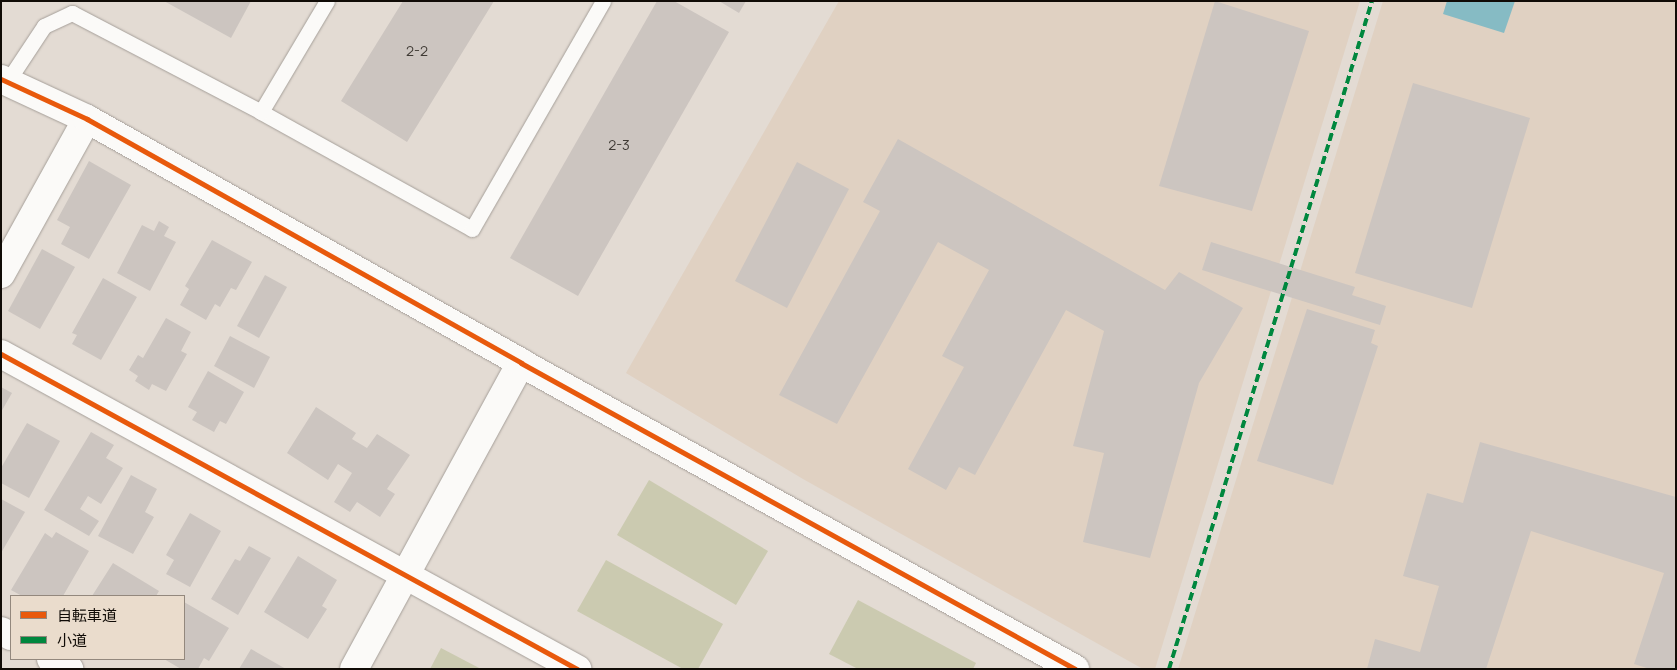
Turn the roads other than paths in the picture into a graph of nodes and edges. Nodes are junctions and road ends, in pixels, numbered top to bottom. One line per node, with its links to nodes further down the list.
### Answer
1 (327, 1): 4 (lane)
2 (603, 1): 4 (lane)
3 (4, 80): 4 (lane); 5 (street)
4 (261, 112)
5 (88, 119): 6 (street); 8 (street)
6 (1, 274)
7 (1, 354): 9 (street)
8 (521, 363): 9 (street); 14 (street)
9 (406, 574): 12 (street); 13 (street)
10 (53, 660): 11 (street)
11 (69, 669)
12 (354, 669)
13 (576, 669)
14 (1075, 669)

